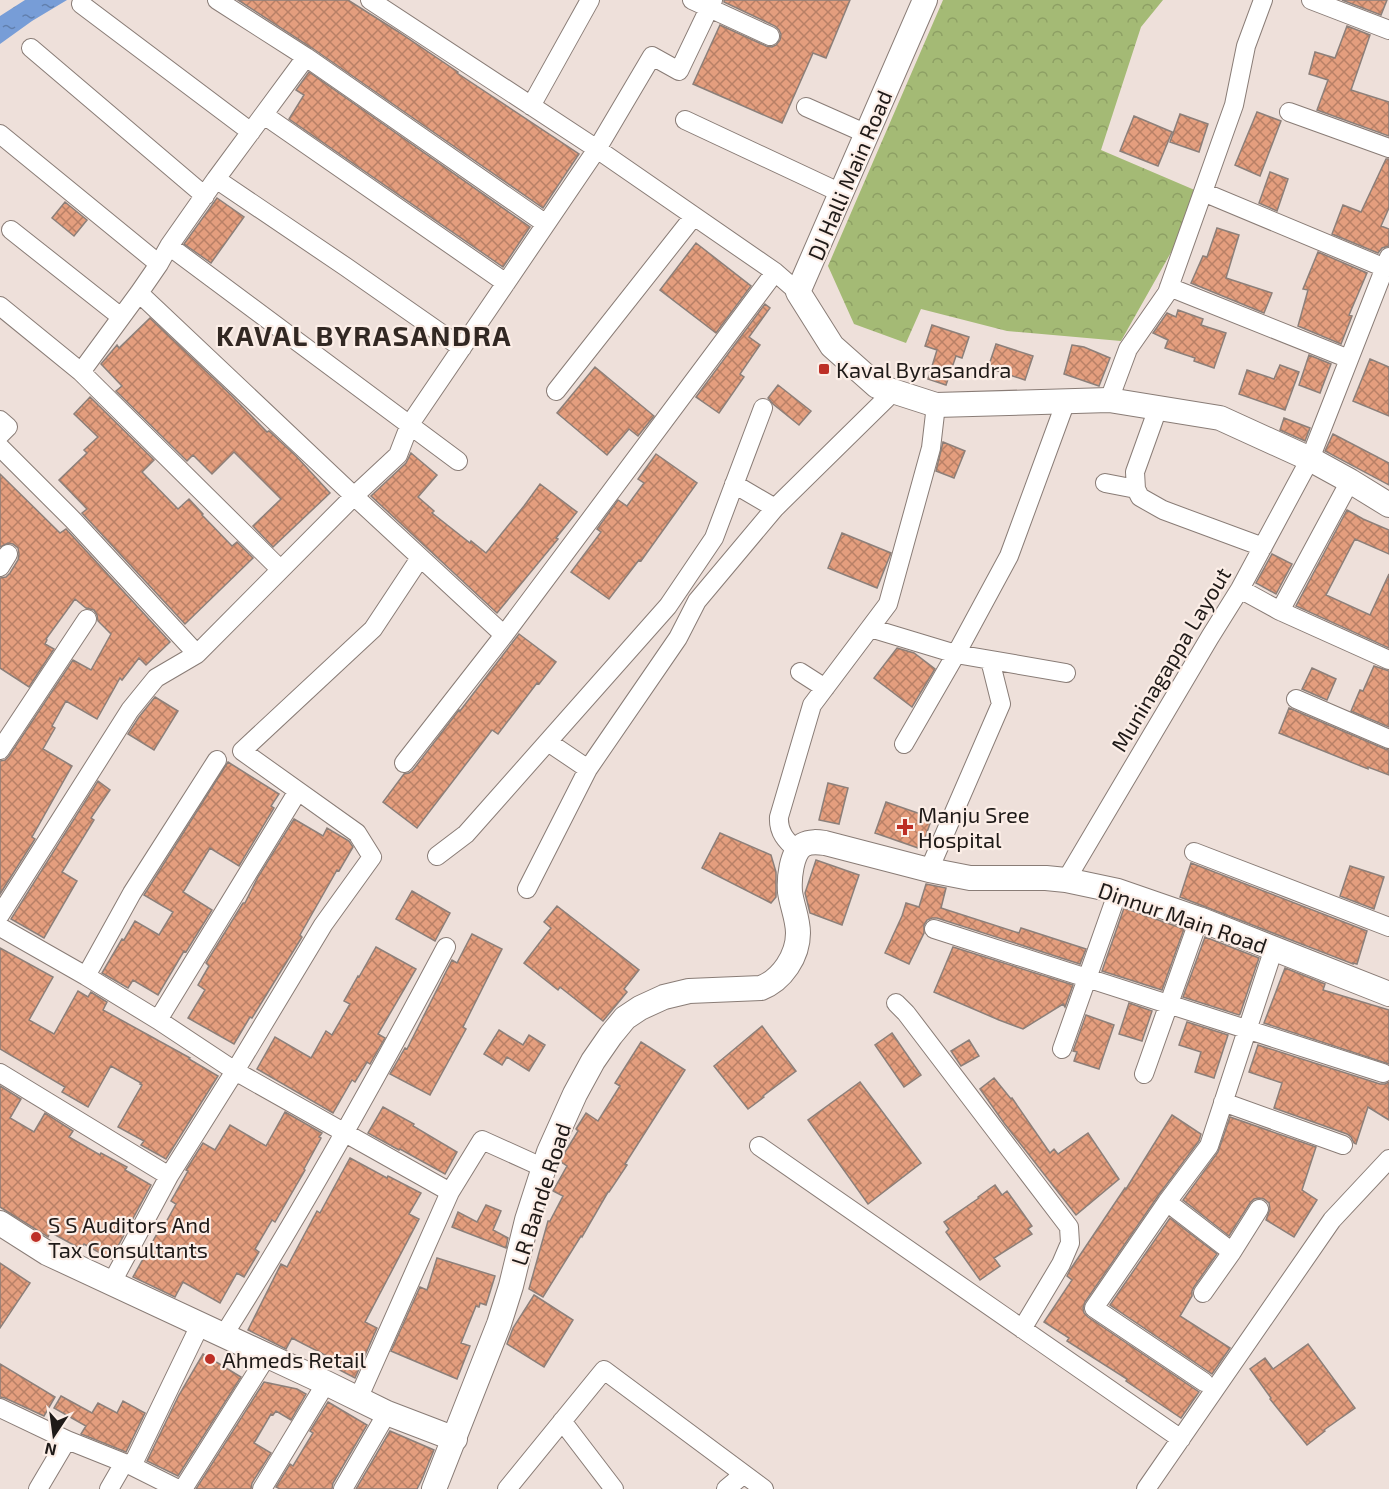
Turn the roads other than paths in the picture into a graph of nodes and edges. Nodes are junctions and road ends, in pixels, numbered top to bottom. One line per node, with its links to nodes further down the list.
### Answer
1 (217, 0): 13 (street)
2 (370, 0): 14 (street)
3 (590, 0): 14 (street)
4 (692, 0): 9 (street)
5 (925, 0): 21 (street, DJ Halli Main Road)
6 (1263, 0): 25 (street)
7 (1311, 0): 10 (street)
8 (81, 4): 19 (street)
9 (711, 4): 11 (street); 23 (street)
10 (1389, 30)
11 (770, 36)
12 (31, 48): 27 (street)
13 (306, 57): 17 (street); 29 (street)
14 (531, 106): 23 (street)
15 (806, 107): 21 (street)
16 (1289, 112): 22 (street)
17 (264, 115): 19 (street); 35 (street)
18 (685, 120): 26 (street)
19 (251, 132): 24 (street)
20 (0, 134): 33 (street)
21 (867, 134): 26 (street, DJ Halli Main Road)
22 (1389, 148)
23 (597, 149): 28 (street); 29 (street)
24 (216, 179): 27 (street); 41 (street)
25 (1203, 192): 32 (street); 36 (street)
26 (841, 193): 37 (street, DJ Halli Main Road)
27 (205, 196): 31 (street)
28 (694, 216): 34 (street); 45 (street)
29 (546, 224): 35 (street)
30 (11, 230): 40 (street)
31 (169, 246): 33 (street); 52 (street)
32 (1387, 263): 42 (street, Muninagappa Layout)
33 (159, 264): 38 (street)
34 (775, 272): 37 (street); 71 (street)
35 (506, 283): 41 (street)
36 (1169, 287): 42 (street); 46 (street)
37 (798, 292): 44 (street)
38 (139, 293): 40 (street); 61 (street)
39 (0, 306): 43 (street)
40 (121, 317): 43 (street)
41 (462, 348): 52 (street)
42 (1349, 359): 55 (street, Muninagappa Layout)
43 (81, 372): 66 (street)
44 (894, 391): 48 (street); 63 (street)
45 (556, 392)
46 (1109, 400): 47 (street); 50 (street)
47 (1066, 401): 48 (street); 73 (street)
48 (936, 405): 70 (street)
49 (763, 408): 59 (street)
50 (1158, 408): 55 (street); 60 (street)
51 (0, 420): 53 (street)
52 (410, 424): 56 (street); 61 (street)
53 (0, 435)
54 (0, 447): 72 (street)
55 (1310, 459): 57 (street); 64 (street, Muninagappa Layout)
56 (458, 461)
57 (1350, 481): 62 (street); 68 (street)
58 (1105, 483): 60 (street)
59 (734, 484): 63 (street); 81 (street)
60 (1136, 489): 64 (street)
61 (354, 496): 65 (street); 66 (street)
62 (1389, 505)
63 (775, 508): 86 (street)
64 (1263, 547): 67 (street, Muninagappa Layout)
65 (420, 558): 71 (street); 87 (street)
66 (280, 569): 72 (street)
67 (1240, 589): 68 (street); 92 (street, Muninagappa Layout)
68 (1280, 611): 75 (street)
69 (87, 619): 83 (street)
70 (870, 628): 73 (street); 78 (street)
71 (504, 635): 85 (street)
72 (197, 654): 95 (street)
73 (956, 654): 74 (street); 82 (street)
74 (990, 660): 77 (street); 91 (street)
75 (1389, 660)
76 (800, 672): 78 (street)
77 (1066, 673)
78 (825, 688): 88 (street)
79 (1296, 699): 80 (street)
80 (1389, 739)
81 (548, 742): 86 (street); 90 (street)
82 (904, 744)
83 (0, 750)
84 (217, 760): 102 (street)
85 (404, 763)
86 (588, 769): 93 (street)
87 (298, 791): 107 (street); 110 (street)
88 (797, 850): 91 (street, Dinnur Main Road); 119 (street, LR Bande Road)
89 (1194, 852): 98 (street)
90 (436, 856)
91 (928, 870): 92 (street, Dinnur Main Road)
92 (1066, 880): 94 (street, Dinnur Main Road)
93 (527, 889)
94 (1118, 891): 96 (street, Dinnur Main Road); 103 (street)
95 (0, 915)
96 (1199, 919): 101 (street, Dinnur Main Road); 106 (street)
97 (0, 927): 102 (street)
98 (1389, 927)
99 (934, 929): 103 (street)
100 (446, 947): 115 (street)
101 (1274, 948): 104 (street, Dinnur Main Road); 108 (street)
102 (86, 976): 107 (street)
103 (1087, 978): 106 (street); 109 (street)
104 (1389, 994)
105 (896, 1003): 129 (street)
106 (1169, 1005): 108 (street); 113 (street)
107 (158, 1020): 110 (street)
108 (1247, 1030): 112 (street); 114 (street)
109 (1062, 1049)
110 (235, 1071): 115 (street); 120 (street)
111 (0, 1073): 120 (street)
112 (1383, 1073)
113 (1144, 1074)
114 (1224, 1102): 116 (street); 122 (street)
115 (344, 1133): 121 (street); 130 (street)
116 (1343, 1145)
117 (759, 1146): 129 (street)
118 (1389, 1159): 139 (street)
119 (544, 1168): 121 (street); 138 (street, LR Bande Road)
120 (169, 1176): 126 (street)
121 (450, 1192): 134 (street)
122 (1167, 1202): 125 (street); 132 (street)
123 (1259, 1209): 125 (street)
124 (0, 1223): 126 (street)
125 (1232, 1252): 127 (street)
126 (111, 1284): 128 (street)
127 (1203, 1293)
128 (200, 1325): 130 (street); 141 (street)
129 (1022, 1329): 139 (street)
130 (223, 1336): 131 (street)
131 (267, 1356): 133 (street); 146 (street)
132 (1204, 1382)
133 (326, 1383): 134 (street); 147 (street)
134 (358, 1399): 136 (street)
135 (0, 1408): 140 (street)
136 (387, 1413): 138 (street); 148 (street)
137 (562, 1421): 142 (street); 150 (street); 151 (street)
138 (455, 1439): 149 (street, LR Bande Road)
139 (1181, 1439): 154 (street)
140 (67, 1440): 141 (street); 143 (street)
141 (128, 1465): 144 (street); 145 (street)
142 (744, 1474): 152 (street); 153 (street)
143 (38, 1489)
144 (109, 1489)
145 (177, 1489)
146 (183, 1489)
147 (262, 1489)
148 (343, 1489)
149 (434, 1489)
150 (507, 1489)
151 (614, 1489)
152 (726, 1489)
153 (764, 1489)
154 (1146, 1489)

